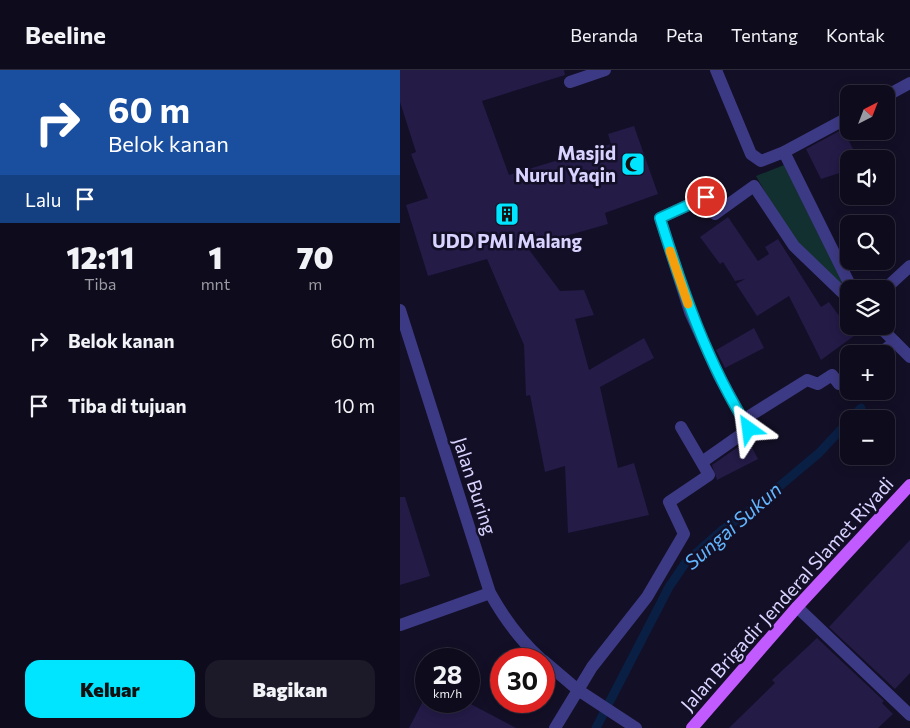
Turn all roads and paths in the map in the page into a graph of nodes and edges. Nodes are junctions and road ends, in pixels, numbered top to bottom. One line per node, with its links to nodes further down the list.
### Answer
1 (605, 70): 3 (street)
2 (716, 70): 7 (street)
3 (570, 82)
4 (910, 83): 5 (street)
5 (895, 91)
6 (840, 122): 7 (street)
7 (784, 152): 9 (street)
8 (910, 266): 10 (street)
9 (848, 280)
10 (895, 280)
11 (840, 290): 18 (street)
12 (400, 310): 22 (street, Jalan Buring)
13 (888, 335): 14 (street)
14 (895, 342): 15 (street); 16 (street)
15 (891, 345)
16 (910, 357)
17 (840, 383): 18 (street)
18 (743, 420): 20 (street)
19 (681, 427): 20 (street)
20 (702, 462): 27 (street)
21 (910, 486): 23 (main road, Jalan Brigadir Jenderal Slamet Riyadi)
22 (490, 593): 24 (street); 25 (street, Jalan Buring)
23 (797, 607): 28 (street); 31 (main road, Jalan Brigadir Jenderal Slamet Riyadi)
24 (400, 625)
25 (528, 648)
26 (555, 670): 27 (street, Jalan Buring)
27 (578, 690): 29 (street); 30 (street, Jalan Buring)
28 (910, 715)
29 (555, 728)
30 (635, 728)
31 (692, 728)

